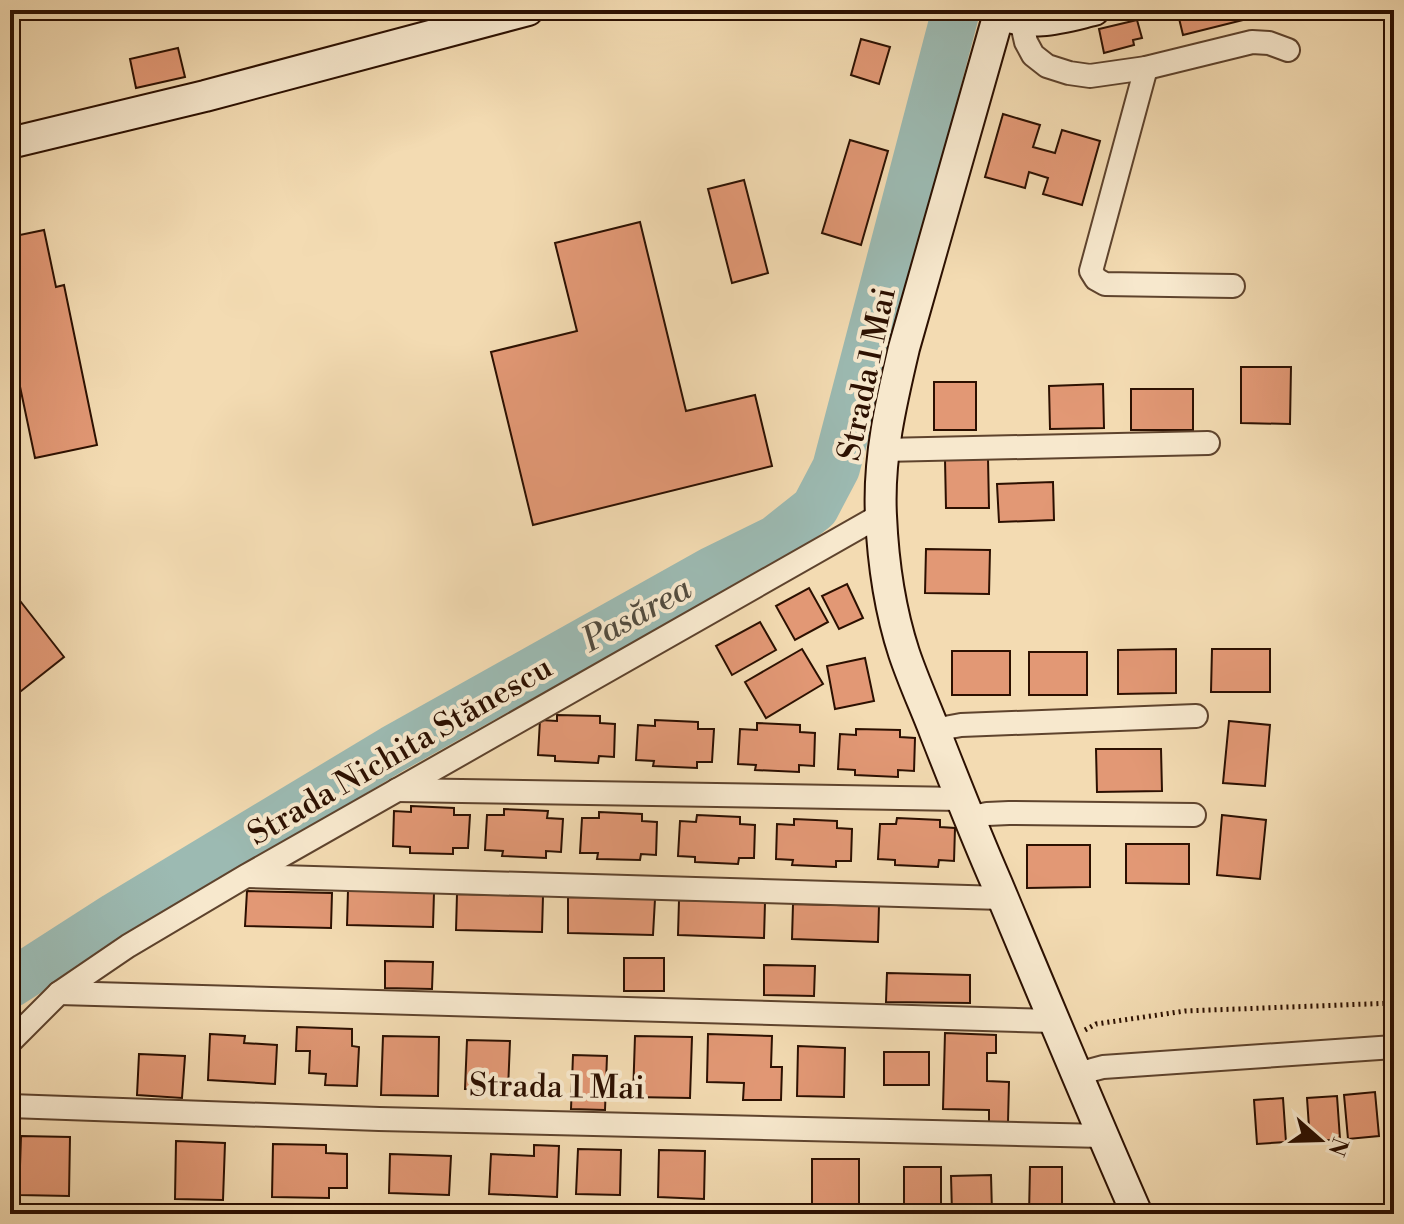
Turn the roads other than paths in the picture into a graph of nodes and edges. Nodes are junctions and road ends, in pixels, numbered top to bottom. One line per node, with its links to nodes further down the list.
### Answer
1 (528, 10): 6 (street)
2 (1094, 10): 3 (street)
3 (1007, 15): 5 (street); 9 (street, Strada 1 Mai)
4 (1288, 50): 5 (street)
5 (1146, 68): 7 (street)
6 (10, 143)
7 (1233, 286)
8 (1208, 443): 9 (street)
9 (883, 450): 10 (street, Strada 1 Mai)
10 (881, 515): 12 (street, Strada 1 Mai); 13 (street, Strada Nichita Stănescu)
11 (1196, 716): 12 (street)
12 (934, 730): 14 (street, Strada 1 Mai)
13 (396, 790): 14 (street); 16 (street, Strada Nichita Stănescu)
14 (965, 809): 15 (street); 17 (street, Strada 1 Mai)
15 (1194, 815)
16 (246, 876): 17 (street); 18 (street, Strada Nichita Stănescu)
17 (1002, 898): 19 (street, Strada 1 Mai)
18 (59, 993): 19 (street); 20 (street, Strada Nichita Stănescu)
19 (1058, 1032): 22 (street, Strada 1 Mai)
20 (10, 1042)
21 (1394, 1047): 22 (street)
22 (1077, 1074): 24 (street, Strada 1 Mai)
23 (10, 1106): 24 (street, Strada 1 Mai)
24 (1103, 1136): 25 (street, Strada 1 Mai)
25 (1137, 1214)

